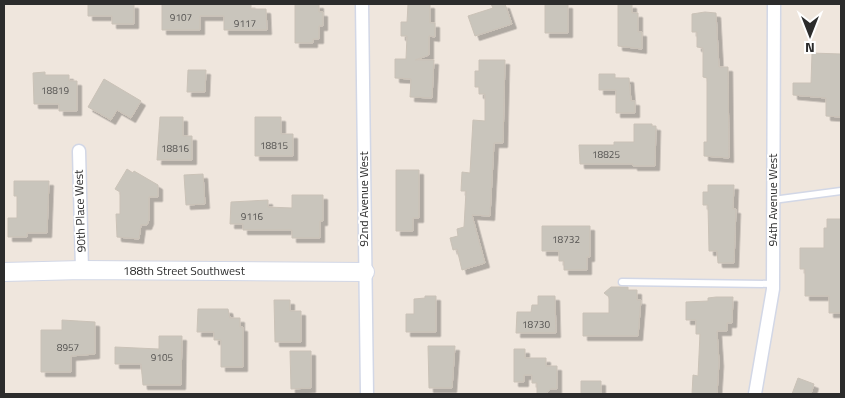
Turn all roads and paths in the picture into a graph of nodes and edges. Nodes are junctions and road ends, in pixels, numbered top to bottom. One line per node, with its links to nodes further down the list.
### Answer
1 (362, 4): 8 (street, 92nd Avenue West)
2 (774, 4): 5 (street, 94th Avenue West)
3 (79, 151): 6 (street, 90th Place West)
4 (841, 191): 5 (lane)
5 (773, 200): 10 (street, 94th Avenue West)
6 (82, 270): 7 (street, 188th Street Southwest); 8 (street, 188th Street Southwest)
7 (4, 272)
8 (365, 272): 11 (street, 92nd Avenue West)
9 (622, 282): 10 (lane)
10 (773, 284): 12 (street, 94th Avenue West)
11 (366, 394)
12 (755, 394)

